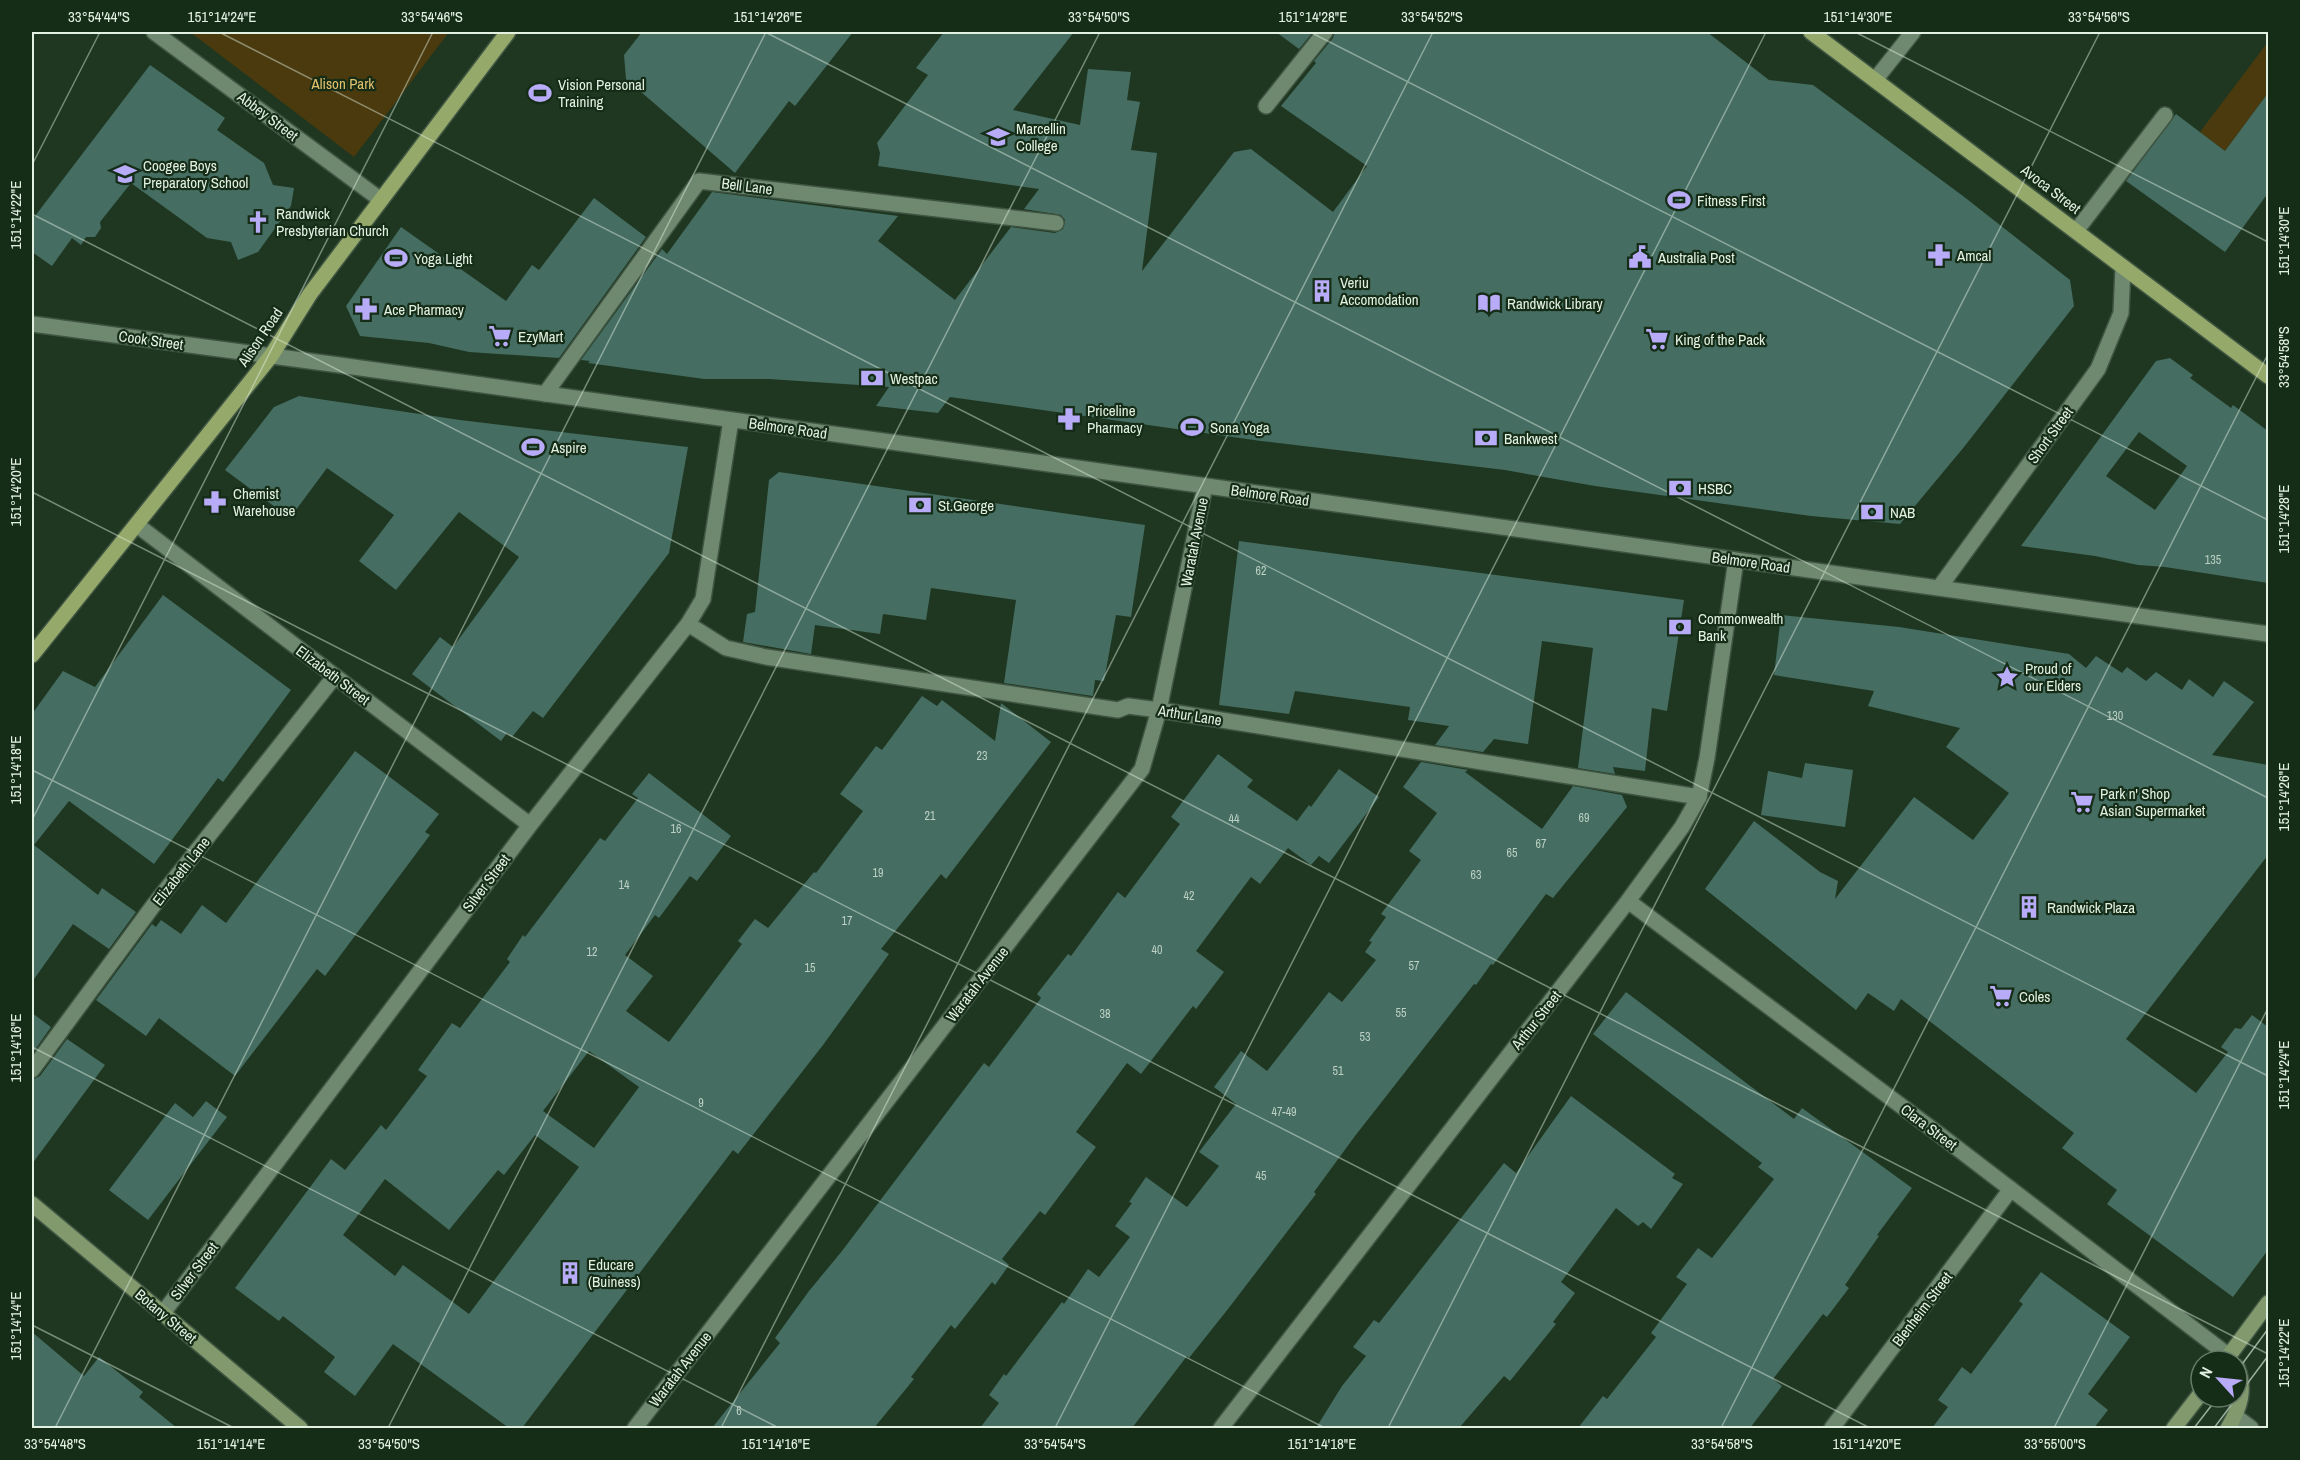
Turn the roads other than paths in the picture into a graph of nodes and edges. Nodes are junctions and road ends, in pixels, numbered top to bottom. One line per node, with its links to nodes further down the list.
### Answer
1 (154, 32): 9 (street, Abbey Street)
2 (508, 32): 9 (main road, Alison Road)
3 (1325, 32): 7 (street)
4 (1811, 32): 6 (main road, Avoca Street)
5 (1913, 32): 6 (street)
6 (1875, 80): 11 (main road, Avoca Street)
7 (1266, 106)
8 (2165, 115): 11 (street)
9 (381, 200): 14 (main road, Alison Road)
10 (1056, 223): 16 (street, Bell Lane)
11 (2076, 231): 12 (main road, Avoca Street)
12 (2123, 267): 15 (main road, Avoca Street); 21 (street, Short Street)
13 (32, 324): 14 (street, Cook Street)
14 (271, 356): 16 (street, Belmore Road); 19 (main road, Alison Road)
15 (2268, 376)
16 (545, 394): 17 (street, Belmore Road)
17 (731, 420): 18 (street, Belmore Road); 22 (street, Silver Street)
18 (1205, 486): 20 (street, Belmore Road); 26 (street, Waratah Avenue)
19 (137, 525): 24 (main road, Alison Road); 25 (street, Elizabeth Street)
20 (1736, 560): 21 (street, Belmore Road); 27 (street, Arthur Street)
21 (1939, 588): 23 (street, Belmore Road)
22 (688, 624): 26 (street, Arthur Lane); 28 (street, Silver Street)
23 (2268, 634)
24 (32, 655)
25 (334, 676): 28 (street, Elizabeth Street); 30 (street, Elizabeth Lane)
26 (1160, 710): 27 (street, Arthur Lane); 40 (street, Waratah Avenue)
27 (1699, 797): 29 (street, Arthur Street)
28 (530, 825): 34 (street, Silver Street)
29 (1628, 901): 31 (street, Clara Street); 41 (street, Arthur Street)
30 (32, 1070)
31 (2011, 1189): 35 (street, Clara Street); 42 (street, Blenheim Street)
32 (32, 1204): 34 (street, Botany Street)
33 (2268, 1302): 36 (street)
34 (163, 1313): 39 (street, Botany Street)
35 (2216, 1349)
36 (2239, 1349)
37 (2189, 1409): 43 (street)
38 (2232, 1422): 44 (street)
39 (300, 1428)
40 (634, 1428)
41 (1221, 1428)
42 (1832, 1428)
43 (2174, 1428)
44 (2251, 1428)

